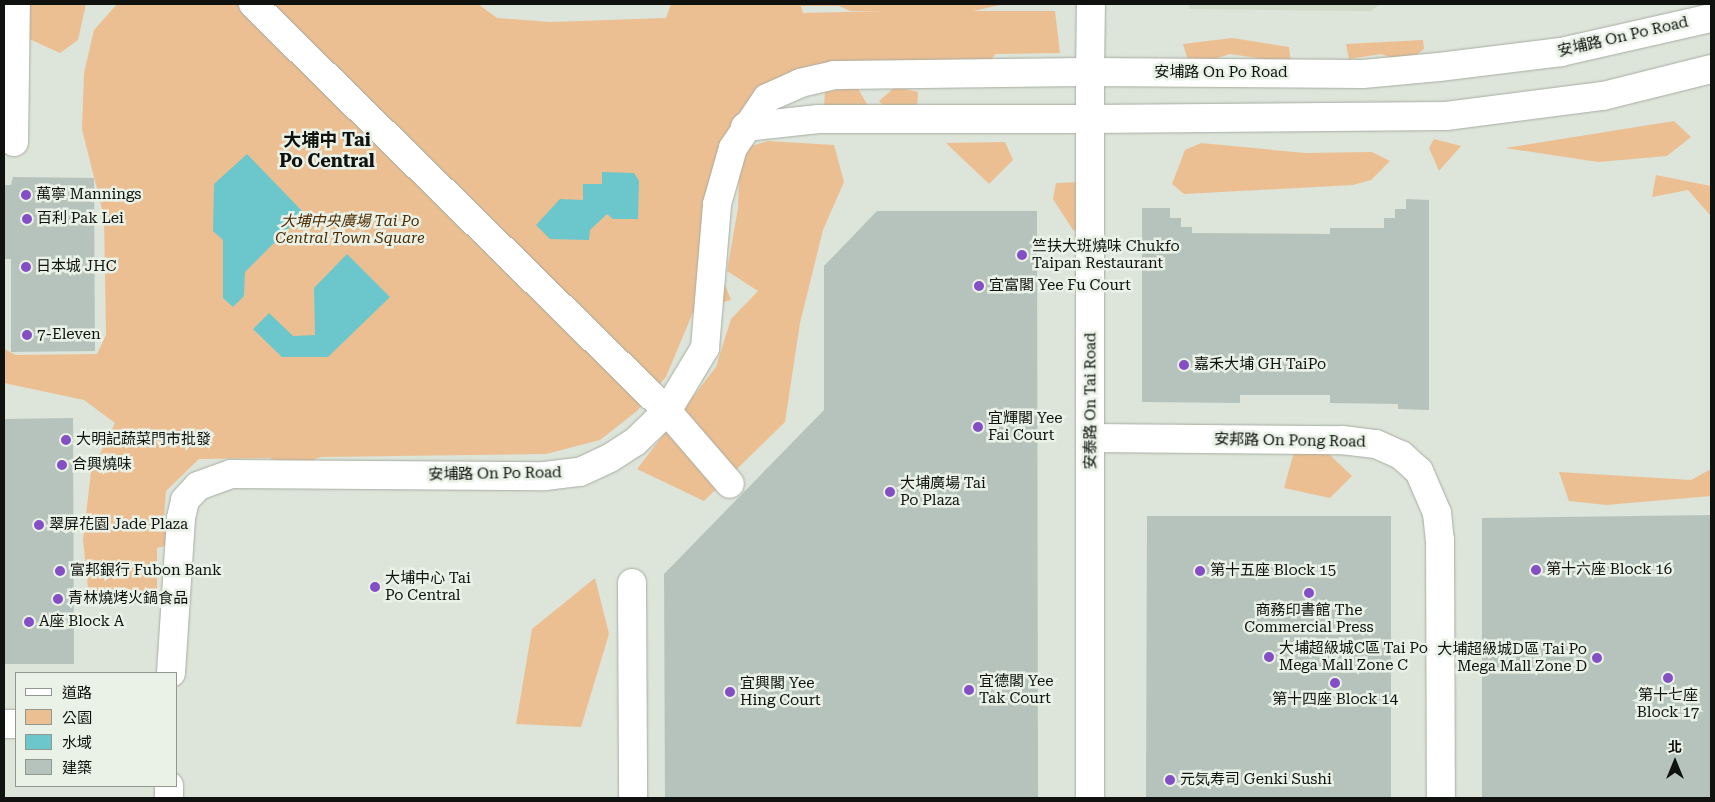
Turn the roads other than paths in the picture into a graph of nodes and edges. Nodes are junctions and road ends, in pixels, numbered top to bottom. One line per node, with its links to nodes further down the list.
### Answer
1 (16, 4): 9 (street)
2 (253, 4): 10 (street)
3 (1092, 4): 6 (street, 安泰路 On Tai Road)
4 (1711, 18): 6 (street, 安埔路 On Po Road)
5 (1711, 69): 7 (street)
6 (1090, 72): 7 (street, 安泰路 On Tai Road); 8 (street, 安埔路 On Po Road)
7 (1090, 119): 8 (street); 11 (street, 安泰路 On Tai Road)
8 (745, 127): 10 (street, 安埔路 On Po Road)
9 (14, 142)
10 (667, 411): 12 (street); 14 (street, 安埔路 On Po Road)
11 (1091, 438): 16 (street, 安泰路 On Tai Road); 17 (street, 安邦路 On Pong Road)
12 (730, 484)
13 (632, 583): 15 (street)
14 (171, 672)
15 (633, 798)
16 (1090, 798)
17 (1441, 798)

